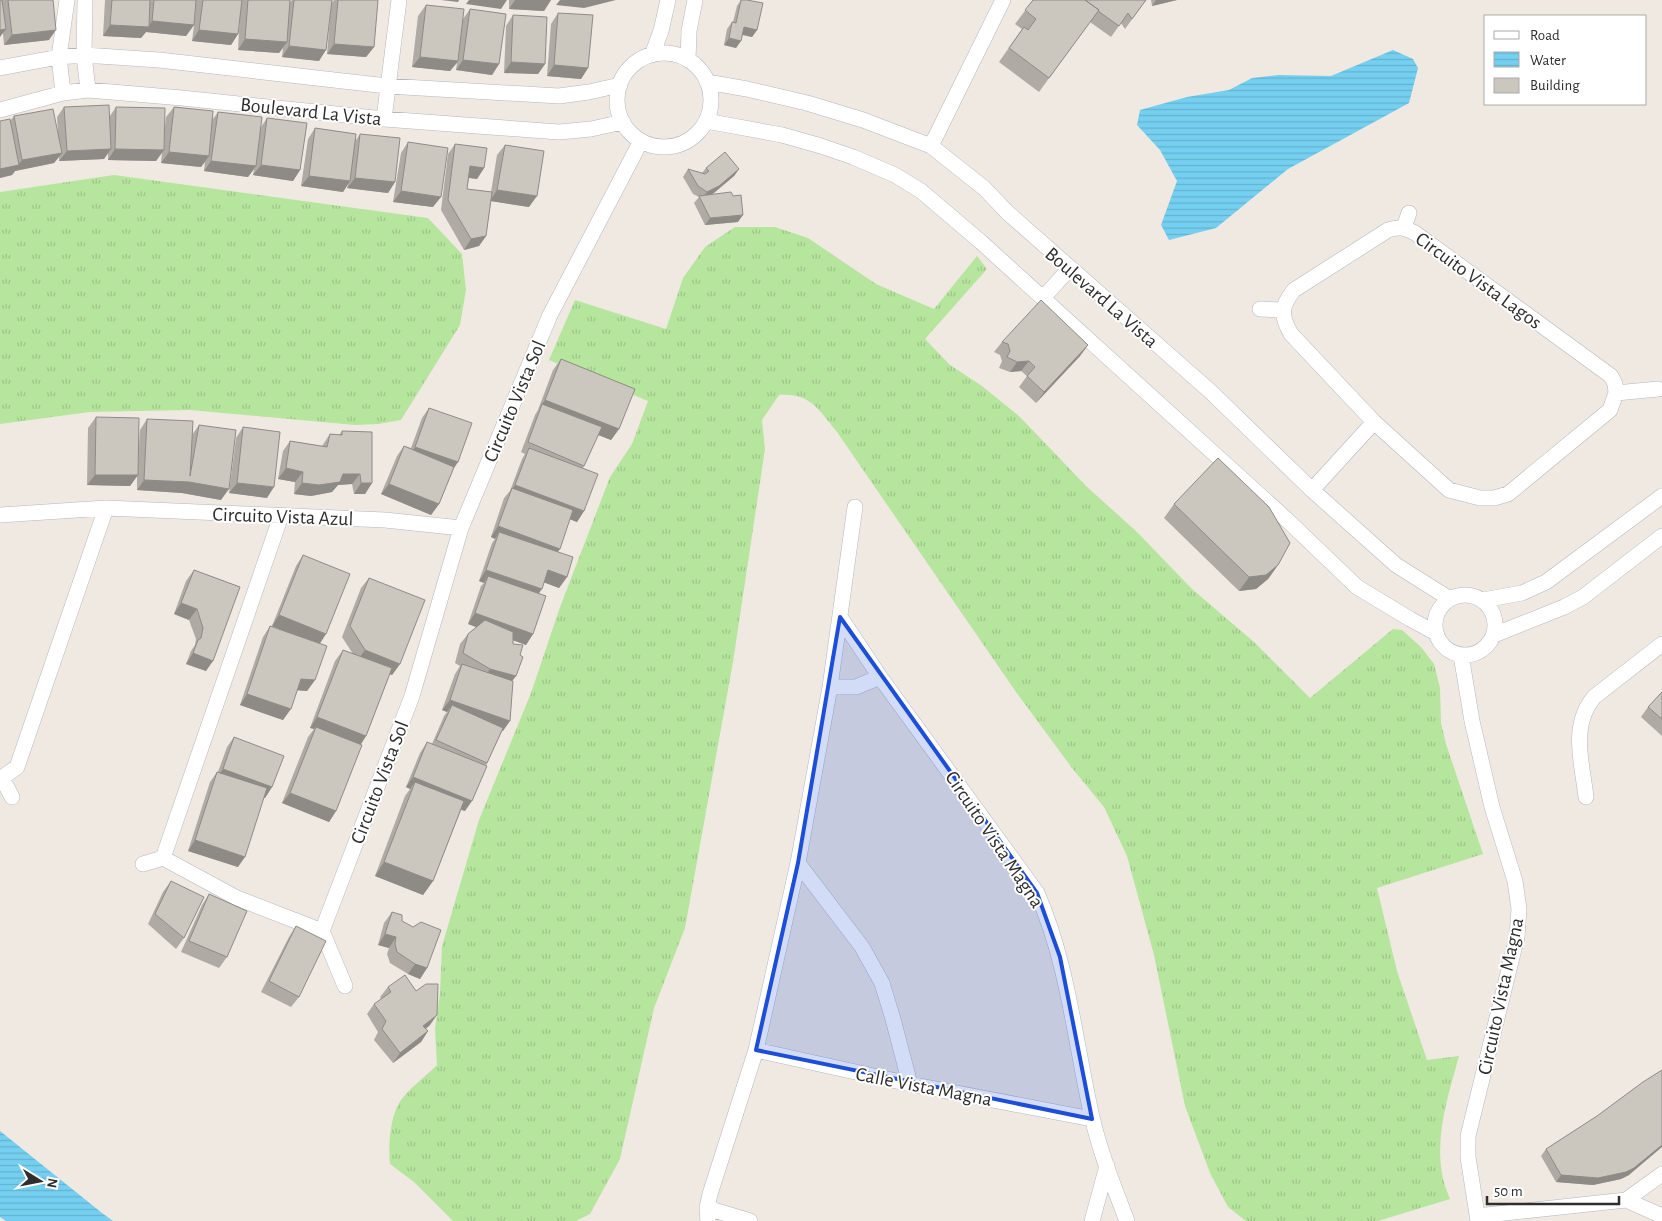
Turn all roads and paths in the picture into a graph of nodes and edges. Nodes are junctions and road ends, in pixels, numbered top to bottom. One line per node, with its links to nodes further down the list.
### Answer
1 (67, 0): 9 (street)
2 (85, 0): 7 (street)
3 (399, 0): 14 (street)
4 (668, 0): 8 (street)
5 (696, 0): 10 (street)
6 (1003, 0): 22 (street)
7 (84, 55): 9 (street, Boulevard La Vista); 14 (street, Boulevard La Vista); 15 (street)
8 (652, 55): 10 (street); 13 (street)
9 (59, 57): 11 (street, Boulevard La Vista); 16 (street)
10 (688, 60): 12 (street)
11 (0, 68)
12 (707, 82): 19 (street); 22 (street, Boulevard La Vista)
13 (620, 85): 14 (street, Boulevard La Vista); 20 (street)
14 (387, 86): 18 (street)
15 (88, 90): 16 (street, Boulevard La Vista); 18 (street, Boulevard La Vista)
16 (64, 93): 17 (street, Boulevard La Vista)
17 (0, 110)
18 (384, 119): 20 (street, Boulevard La Vista)
19 (706, 121): 21 (street); 26 (street, Boulevard La Vista)
20 (623, 122): 21 (street)
21 (641, 141): 38 (street, Circuito Vista Sol)
22 (931, 146): 25 (street, Boulevard La Vista)
23 (1409, 213): 24 (street)
24 (1404, 227): 28 (street, Circuito Vista Lagos); 30 (street, Circuito Vista Lagos)
25 (1070, 268): 26 (street); 32 (street, Boulevard La Vista)
26 (1043, 298): 43 (street, Boulevard La Vista)
27 (1260, 309): 28 (street)
28 (1282, 310): 31 (street)
29 (1658, 389): 30 (street)
30 (1616, 393): 31 (street)
31 (1374, 422): 32 (street)
32 (1312, 490): 40 (street, Boulevard La Vista)
33 (1662, 496): 41 (street)
34 (856, 507): 42 (street)
35 (106, 508): 36 (street, Circuito Vista Azul); 37 (street, Circuito Vista Azul); 49 (street)
36 (0, 515)
37 (281, 516): 38 (street, Circuito Vista Azul); 52 (street)
38 (461, 528): 55 (street, Circuito Vista Sol)
39 (1662, 536): 44 (street)
40 (1450, 599): 41 (street); 43 (street)
41 (1483, 600): 44 (street)
42 (840, 617): 47 (street, Circuito Vista Magna); 48 (street)
43 (1436, 633): 46 (street)
44 (1494, 635): 46 (street)
45 (1662, 644): 51 (street)
46 (1461, 656): 66 (street, Circuito Vista Magna)
47 (880, 677): 48 (street); 59 (street, Circuito Vista Magna)
48 (830, 687): 53 (street)
49 (1, 778): 50 (street)
50 (12, 797)
51 (1586, 797)
52 (163, 858): 54 (street); 55 (street)
53 (798, 863): 57 (street); 58 (street)
54 (144, 864)
55 (322, 930): 56 (street)
56 (345, 986)
57 (756, 1050): 58 (street, Calle Vista Magna); 64 (street)
58 (910, 1084): 59 (street, Calle Vista Magna)
59 (1092, 1119): 60 (street, Circuito Vista Magna)
60 (1107, 1166): 68 (street); 69 (street, Circuito Vista Magna)
61 (1662, 1174): 62 (street)
62 (1626, 1200): 63 (street); 65 (street)
63 (1560, 1214): 66 (street)
64 (708, 1215): 67 (street)
65 (1662, 1216)
66 (1478, 1218)
67 (750, 1221)
68 (1092, 1221)
69 (1127, 1221)

